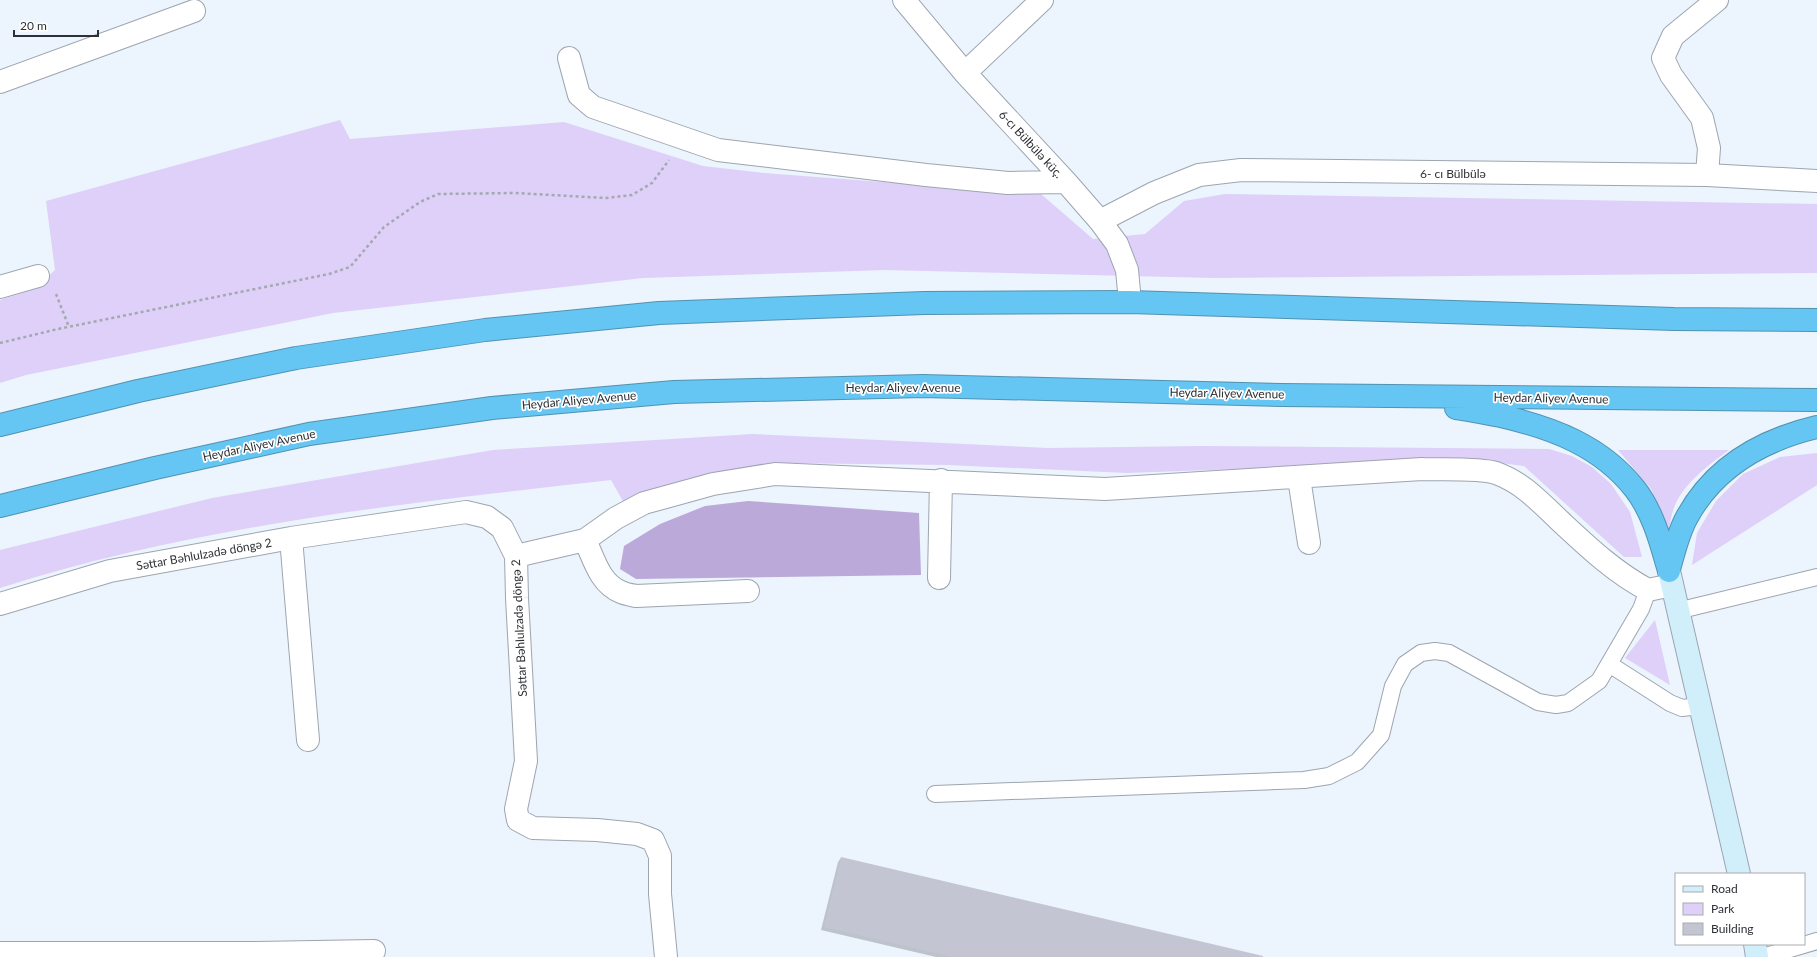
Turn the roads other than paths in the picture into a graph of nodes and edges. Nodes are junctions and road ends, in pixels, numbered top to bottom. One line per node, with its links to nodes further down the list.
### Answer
1 (904, 0): 6 (street, 6-cı Bülbülə küç.)
2 (1042, 0): 6 (street)
3 (1717, 0): 8 (street)
4 (194, 11): 7 (street)
5 (569, 58): 10 (street)
6 (965, 73): 10 (street, 6-cı Bülbülə küç.)
7 (0, 82)
8 (1707, 175): 9 (street, 6- cı Bülbülə); 11 (street, 6- cı Bülbülə)
9 (1817, 181)
10 (1066, 182): 11 (street, 6-cı Bülbülə küç.)
11 (1100, 221): 14 (street, 6-cı Bülbülə küç.)
12 (38, 276): 13 (street)
13 (0, 287)
14 (1130, 302): 15 (highway); 18 (highway)
15 (1817, 320)
16 (1281, 395): 17 (highway, Heydar Aliyev Avenue); 22 (highway, Heydar Aliyev Avenue); 29 (highway)
17 (1817, 400)
18 (0, 425)
19 (1817, 427): 29 (highway)
20 (1298, 478): 21 (street); 25 (street); 30 (street)
21 (941, 480): 24 (street); 28 (street)
22 (0, 506)
23 (292, 538): 26 (street, Səttar Bəhlulzadə döngə 2); 32 (street, Səttar Bəhlulzadə döngə 2); 36 (street)
24 (585, 540): 26 (street); 31 (street)
25 (1309, 543)
26 (516, 556): 46 (street, Səttar Bəhlulzadə döngə 2)
27 (1817, 577): 33 (lane)
28 (939, 578)
29 (1670, 578): 30 (street); 33 (street)
30 (1648, 590): 34 (lane)
31 (748, 591)
32 (0, 604)
33 (1677, 611): 35 (street)
34 (1609, 664): 35 (lane); 37 (lane)
35 (1700, 706): 38 (street)
36 (308, 740)
37 (935, 794)
38 (1740, 873)
39 (1817, 941): 42 (lane)
40 (1755, 945): 47 (street)
41 (1804, 945): 48 (lane)
42 (1805, 945)
43 (374, 951): 45 (street)
44 (0, 953): 45 (street)
45 (256, 955)
46 (666, 957)
47 (1757, 957)
48 (1763, 957)

